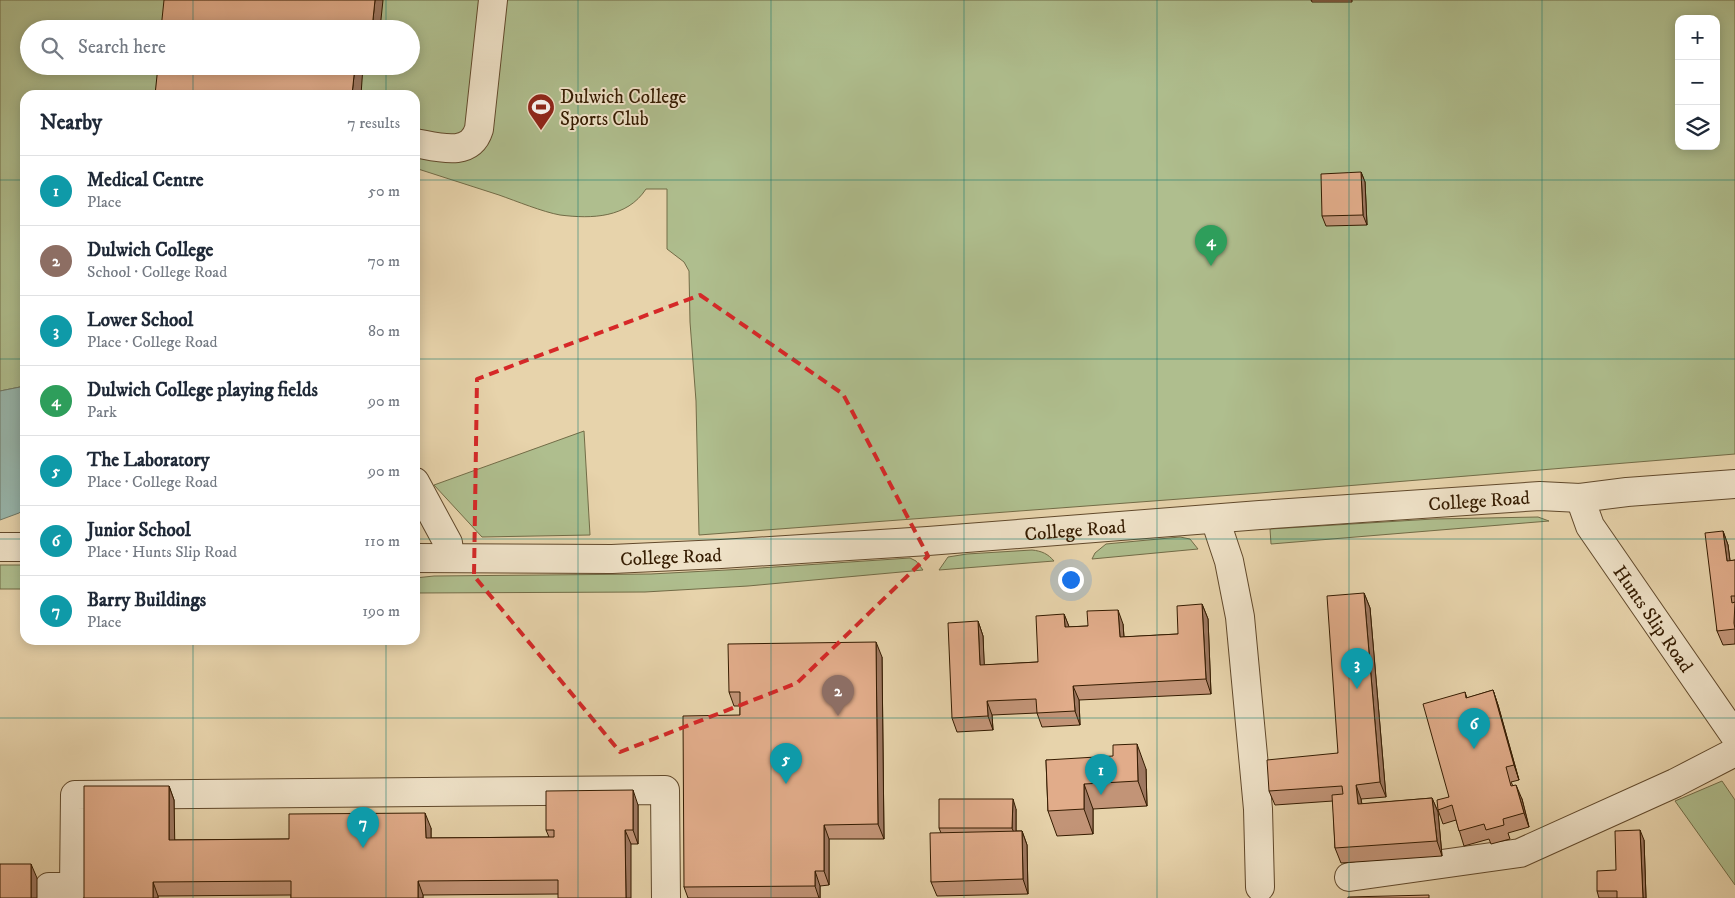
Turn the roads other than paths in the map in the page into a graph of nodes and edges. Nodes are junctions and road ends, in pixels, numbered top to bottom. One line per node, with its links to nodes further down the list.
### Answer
1 (493, 0): 2 (street)
2 (420, 145)
3 (1735, 484): 5 (street, College Road)
4 (420, 491): 10 (street)
5 (1580, 498): 6 (street, College Road); 11 (street, Hunts Slip Road)
6 (1215, 519): 10 (street, College Road); 14 (street)
7 (0, 547): 8 (street)
8 (20, 547)
9 (420, 558): 10 (street, College Road)
10 (450, 558)
11 (1735, 736)
12 (1735, 752): 13 (street)
13 (1349, 878)
14 (1260, 887)
15 (50, 898): 16 (street)
16 (666, 898)

